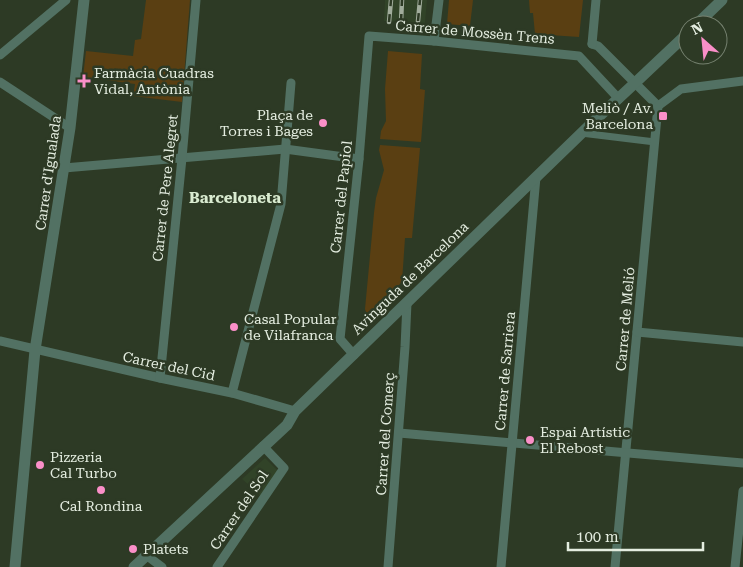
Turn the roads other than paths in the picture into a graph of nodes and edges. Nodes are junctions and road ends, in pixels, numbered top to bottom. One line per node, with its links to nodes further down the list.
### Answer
1 (66, 0): 12 (street)
2 (84, 0): 20 (street, Carrer d'Igualada)
3 (196, 0): 24 (street, Carrer de Pere Alegret)
4 (439, 0): 9 (street)
5 (596, 0): 11 (street)
6 (722, 0): 7 (street)
7 (706, 15)
8 (369, 36): 9 (street, Carrer de Mossèn Trens); 25 (street, Carrer del Papiol)
9 (434, 41): 13 (street, Carrer de Mossèn Trens)
10 (678, 43): 17 (street, Avinguda de Barcelona)
11 (592, 44): 13 (street); 17 (street)
12 (0, 55)
13 (579, 56): 18 (street)
14 (743, 81): 19 (street)
15 (0, 82): 20 (street)
16 (291, 82): 23 (street)
17 (636, 83): 18 (street, Avinguda de Barcelona); 19 (street)
18 (619, 98): 21 (street, Avinguda de Barcelona)
19 (658, 106): 22 (street, Carrer de Melió)
20 (70, 128): 26 (street, Carrer d'Igualada)
21 (581, 133): 22 (street); 27 (street, Avinguda de Barcelona)
22 (655, 142): 29 (street, Carrer de Melió)
23 (285, 149): 24 (street); 25 (street); 35 (street)
24 (182, 158): 26 (street); 34 (street, Carrer de Pere Alegret)
25 (359, 159): 33 (street, Carrer del Papiol)
26 (64, 168): 32 (street, Carrer d'Igualada)
27 (536, 177): 28 (street, Avinguda de Barcelona); 38 (street, Carrer de Sarriera)
28 (407, 303): 33 (street, Avinguda de Barcelona); 37 (street, Carrer del Comerç)
29 (637, 332): 31 (street); 40 (street, Carrer de Melió)
30 (0, 341): 32 (street, Carrer del Cid)
31 (743, 342)
32 (36, 350): 34 (street, Carrer del Cid); 44 (street, Carrer d'Igualada)
33 (354, 355): 36 (street, Avinguda de Barcelona)
34 (160, 378): 35 (street, Carrer del Cid)
35 (232, 393): 36 (street, Carrer del Cid)
36 (295, 411): 39 (street, Avinguda de Barcelona)
37 (399, 433): 38 (street); 48 (street, Carrer del Comerç)
38 (512, 443): 40 (street); 49 (street, Carrer de Sarriera)
39 (263, 446): 43 (street, Avinguda de Barcelona); 47 (street, Carrer del Sol)
40 (626, 452): 41 (street); 50 (street, Carrer de Melió)
41 (743, 463)
42 (743, 491): 51 (street)
43 (146, 555): 45 (street, Avinguda de Barcelona); 46 (street)
44 (15, 567)
45 (134, 567)
46 (162, 567)
47 (217, 567)
48 (388, 567)
49 (500, 567)
50 (615, 567)
51 (735, 567)

